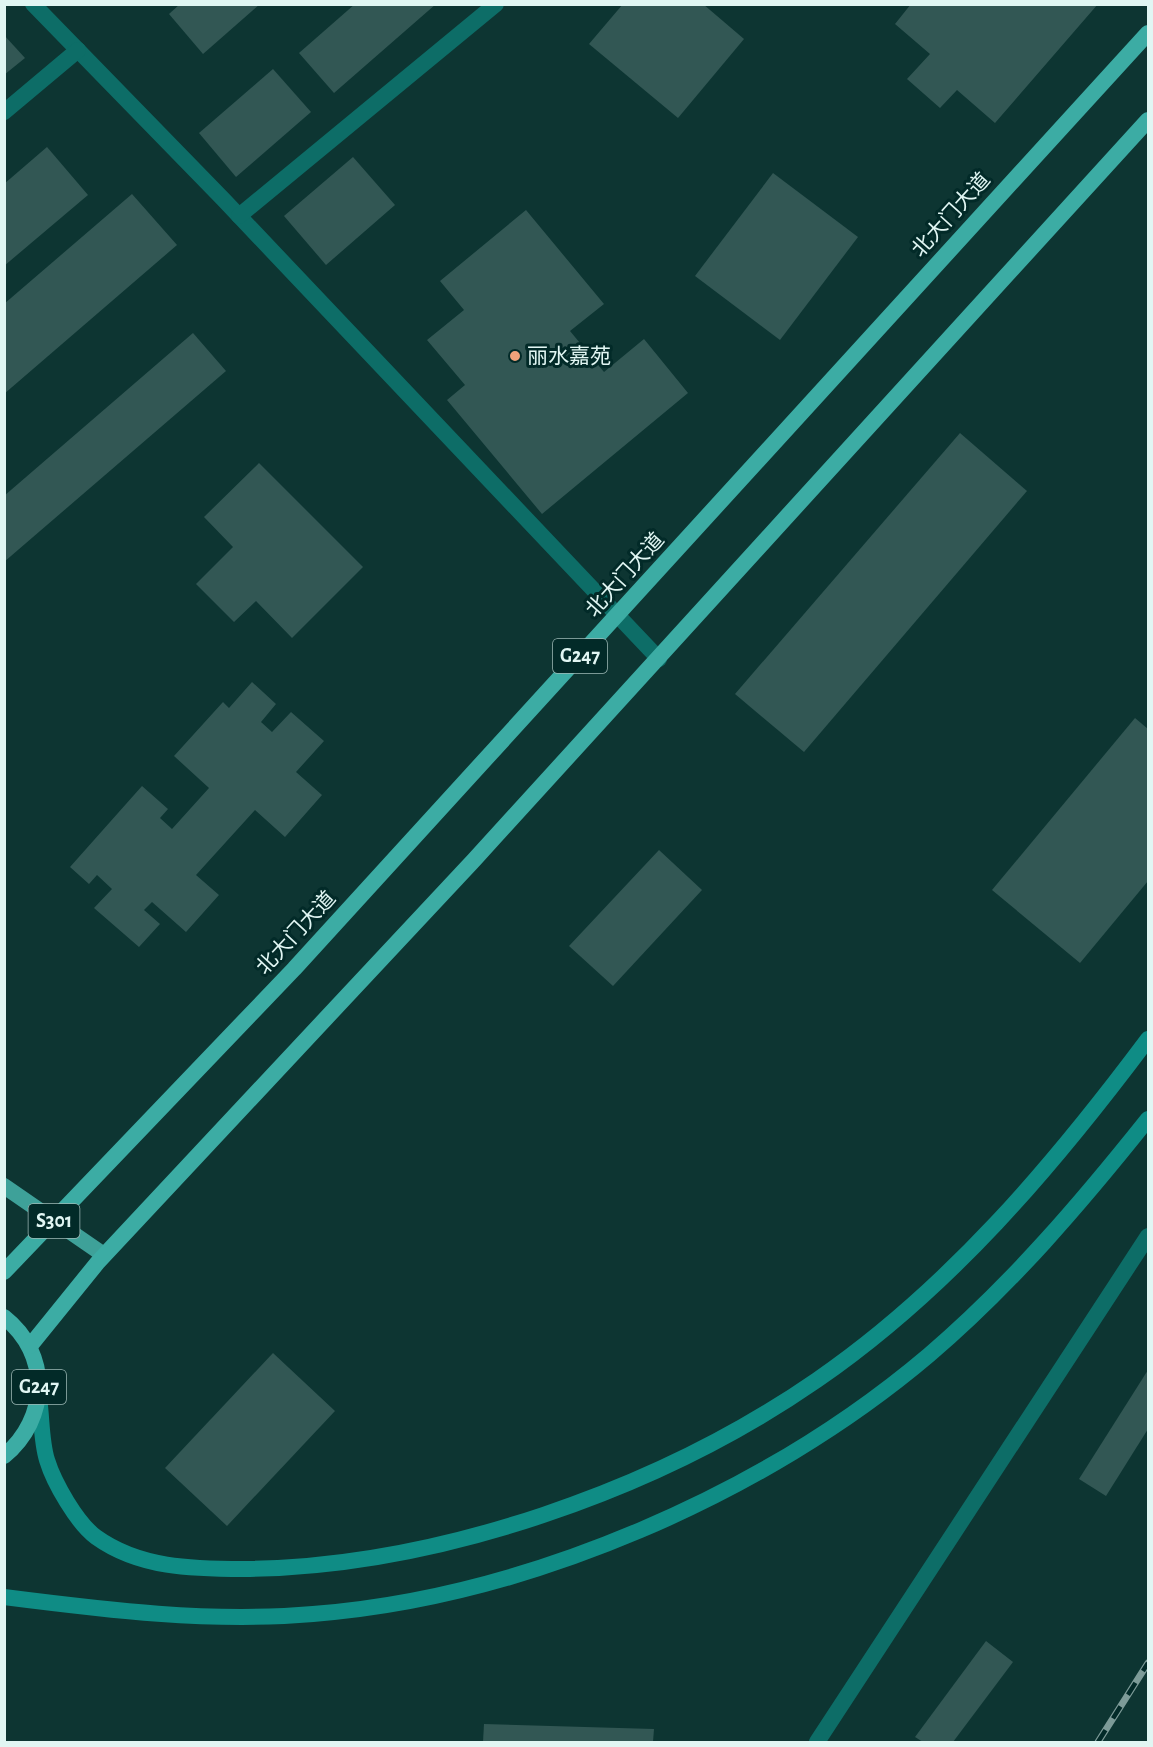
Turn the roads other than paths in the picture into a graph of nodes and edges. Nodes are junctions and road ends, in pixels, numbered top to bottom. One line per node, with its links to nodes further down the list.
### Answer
1 (33, 4): 4 (street)
2 (496, 4): 7 (street)
3 (1149, 33): 8 (highway, 北大门大道 / G247)
4 (78, 50): 5 (street); 7 (street)
5 (4, 112)
6 (1149, 120): 9 (highway, G247)
7 (239, 216): 8 (street)
8 (618, 616): 9 (street); 13 (highway, 北大门大道 / G247)
9 (658, 658): 15 (highway, G247)
10 (1149, 1039): 19 (main road)
11 (1149, 1119): 21 (main road)
12 (4, 1186): 13 (main road, S301)
13 (55, 1221): 15 (main road, S301); 16 (highway, 北大门大道 / G247)
14 (1149, 1236): 22 (street)
15 (104, 1256): 18 (highway, G247)
16 (4, 1272)
17 (4, 1317): 18 (highway, G247)
18 (30, 1346): 19 (highway, G247)
19 (39, 1398): 20 (highway, G247)
20 (4, 1456)
21 (4, 1597)
22 (817, 1743)

